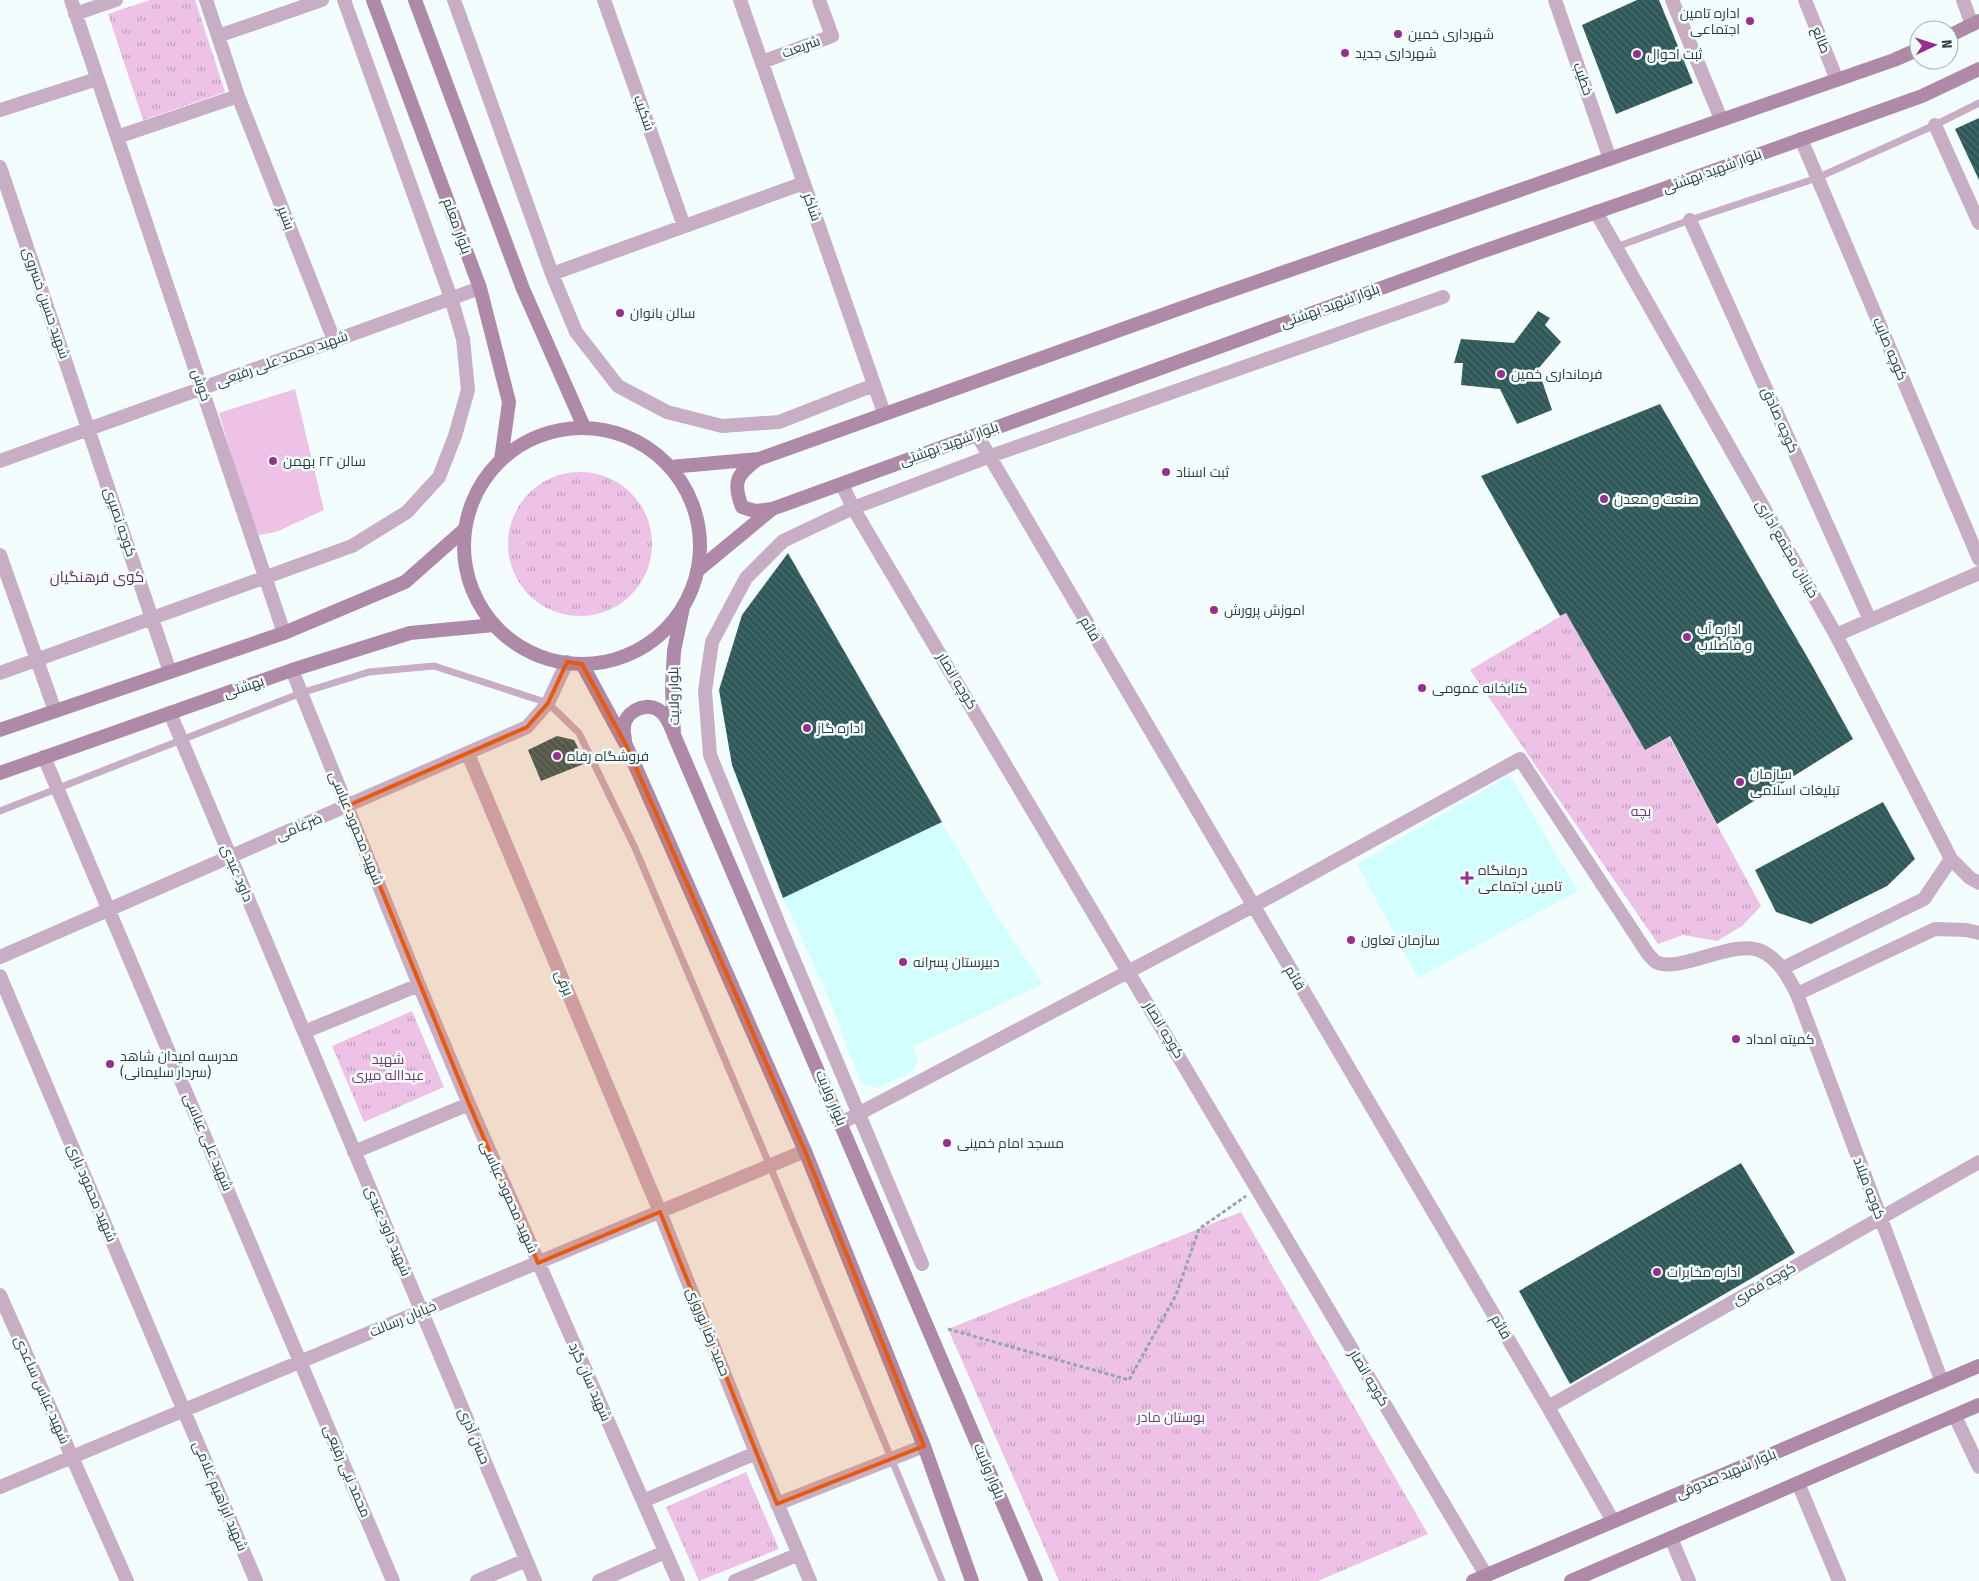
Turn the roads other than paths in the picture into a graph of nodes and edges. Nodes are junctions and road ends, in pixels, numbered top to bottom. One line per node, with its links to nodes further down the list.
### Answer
1 (71, 0): 16 (street)
2 (116, 0): 16 (street)
3 (206, 0): 19 (street, بشیر)
4 (322, 0): 19 (street)
5 (344, 0): 44 (street)
6 (373, 0): 42 (main road, بلوار معلم)
7 (415, 0): 49 (main road)
8 (454, 0): 41 (street)
9 (604, 0): 39 (street, شکیب)
10 (740, 0): 21 (street, شاکر)
11 (820, 0): 21 (street, شریعت)
12 (1555, 0): 32 (street, خطیب)
13 (1672, 0): 28 (street)
14 (1805, 0): 24 (street, طالع)
15 (1963, 0): 17 (street)
16 (75, 14): 23 (street, خوش)
17 (1976, 23): 18 (main road)
18 (1959, 31)
19 (218, 36): 25 (street, بشیر)
20 (1909, 53): 24 (main road)
21 (762, 62): 35 (street, شاکر)
22 (1979, 69): 31 (main road, بلوار شهید بهشتی)
23 (97, 79): 27 (street); 30 (street, خوش)
24 (1837, 80): 28 (main road)
25 (238, 96): 30 (street); 45 (street, بشیر)
26 (1979, 102): 29 (lane)
27 (0, 110)
28 (1721, 119): 32 (main road)
29 (1935, 125): 34 (lane); 38 (street)
30 (117, 137): 47 (street, خوش)
31 (1801, 139): 34 (street, کوچه صایب); 36 (main road, بلوار شهید بهشتی)
32 (1610, 159): 48 (main road)
33 (1, 174): 50 (street, شهید حسین خسروی)
34 (1817, 178): 37 (lane); 62 (street, کوچه صایب)
35 (804, 183): 39 (street); 46 (street, شاکر)
36 (1596, 212): 40 (street, خیابان مجتمع اداری); 51 (main road, بلوار شهید بهشتی)
37 (1690, 220): 40 (lane); 68 (street, کوچه صادق)
38 (1979, 223)
39 (684, 226): 41 (street)
40 (1616, 247): 71 (street, خیابان مجتمع اداری)
41 (552, 274): 46 (street)
42 (480, 288): 44 (street, شهید محمد علی رفیعی); 54 (main road, بلوار معلم)
43 (1443, 297): 52 (street)
44 (452, 298): 45 (street, شهید محمد علی رفیعی); 65 (street)
45 (334, 340): 47 (street, شهید محمد علی رفیعی)
46 (874, 385): 48 (street, شاکر)
47 (202, 388): 50 (street, شهید محمد علی رفیعی); 65 (street, خوش)
48 (884, 413): 53 (main road)
49 (584, 427): 54 (main road); 56 (main road)
50 (88, 429): 55 (street, شهید محمد علی رفیعی); 67 (street, کوچه نصیری)
51 (976, 434): 52 (street, قائم); 57 (main road, بلوار شهید بهشتی)
52 (988, 457): 58 (street); 95 (street, قائم)
53 (759, 459): 56 (main road); 59 (main road)
54 (501, 460): 60 (main road)
55 (0, 461)
56 (670, 467): 63 (main road)
57 (842, 484): 58 (street, کوچه انصار); 59 (main road, بلوار شهید بهشتی)
58 (853, 508): 100 (street, کوچه انصار); 106 (street)
59 (772, 509): 63 (main road, بلوار شهید بهشتی)
60 (465, 529): 69 (main road); 70 (main road)
61 (0, 555): 72 (street)
62 (1979, 559)
63 (697, 571): 66 (main road)
64 (1979, 573): 68 (street)
65 (266, 577): 67 (street); 70 (street, خوش)
66 (683, 607): 74 (main road); 83 (main road, بلوار ولایت)
67 (152, 618): 72 (street); 76 (street, کوچه نصیری)
68 (1870, 620): 71 (street)
69 (494, 625): 73 (main road); 75 (main road, بهشتی)
70 (284, 633): 76 (main road)
71 (1836, 635): 93 (street, خیابان مجتمع اداری)
72 (37, 660): 77 (street); 80 (street)
73 (567, 662): 74 (main road); 79 (street, ضرغامی)
74 (582, 664): 85 (main road)
75 (292, 670): 78 (street, شهید محمود عباسی); 81 (main road, بهشتی)
76 (170, 672): 80 (main road)
77 (0, 673)
78 (302, 693): 79 (lane); 84 (lane); 90 (street, شهید محمود عباسی)
79 (548, 703): 86 (street, ضرغامی); 111 (lane)
80 (55, 711): 82 (main road)
81 (170, 713): 84 (street, داود عبدی); 87 (main road, بهشتی)
82 (0, 730)
83 (674, 734): 85 (main road); 107 (main road, بلوار ولایت)
84 (181, 740): 89 (lane); 92 (street, داود عبدی)
85 (626, 745): 108 (main road)
86 (468, 754): 90 (street, ضرغامی); 112 (street, برفی)
87 (44, 757): 88 (main road, بهشتی); 89 (street, شهید علی عباسی)
88 (0, 773)
89 (58, 789): 91 (lane); 96 (street, شهید علی عباسی)
90 (348, 806): 92 (street, ضرغامی); 102 (street, شهید محمود عباسی)
91 (0, 811)
92 (230, 857): 96 (street, ضرغامی); 104 (street, داود عبدی)
93 (1952, 859): 94 (street, خیابان مجتمع اداری); 99 (street)
94 (1979, 883)
95 (1254, 906): 99 (street); 100 (street); 122 (street, قائم)
96 (109, 909): 98 (street, ضرغامی); 118 (street, شهید علی عباسی)
97 (1979, 933): 103 (street)
98 (0, 957)
99 (1783, 968): 103 (street, کوچه میلاد)
100 (1129, 972): 106 (street); 139 (street, کوچه انصار)
101 (0, 976): 123 (street, شهید محمود یاری)
102 (420, 985): 104 (street); 105 (street, شهید محمود عباسی)
103 (1797, 994): 113 (street, کوچه میلاد)
104 (304, 1032): 109 (street, داود عبدی)
105 (469, 1104): 109 (street); 114 (street, شهید محمود عباسی)
106 (859, 1114): 107 (street); 115 (street)
107 (841, 1123): 151 (main road, بلوار ولایت)
108 (805, 1151): 111 (street, خیابان رسالت); 125 (main road)
109 (354, 1152): 117 (street, شهید داود عبدی)
110 (1979, 1162): 113 (street, کوچه قمری)
111 (770, 1166): 112 (street, خیابان رسالت); 128 (lane)
112 (660, 1212): 114 (street, خیابان رسالت); 126 (street, حمید رضا نوروزی)
113 (1880, 1218): 120 (street, کوچه میلاد); 122 (street, کوچه قمری)
114 (538, 1263): 117 (street, خیابان رسالت); 132 (street, شهید سان گرد)
115 (922, 1264)
116 (0, 1295): 127 (street, شهید عباس ساعدی)
117 (422, 1311): 118 (street, خیابان رسالت); 138 (street, حسن آذری)
118 (301, 1362): 123 (street, خیابان رسالت); 142 (street, محمد نبی رفیعی)
119 (1979, 1366): 120 (main road, بلوار شهید صدوقی)
120 (1942, 1382): 134 (main road, بلوار شهید صدوقی)
121 (1979, 1405): 124 (main road)
122 (1548, 1407): 134 (street, قائم)
123 (184, 1411): 127 (street, خیابان رسالت); 141 (street, شهید ابراهیم غلامی)
124 (1955, 1416): 129 (street); 130 (main road)
125 (924, 1446): 128 (street); 150 (main road)
126 (756, 1453): 132 (street); 133 (street, حمید رضا نوروزی)
127 (71, 1458): 131 (street, خیابان رسالت); 140 (street, شهید عباس ساعدی)
128 (892, 1459): 133 (street); 149 (lane)
129 (1979, 1467)
130 (1798, 1483): 135 (main road); 154 (street)
131 (0, 1487)
132 (643, 1501): 136 (street, شهید سان گرد)
133 (778, 1504): 137 (street, حمید رضا نوروزی)
134 (1613, 1522): 139 (main road, بلوار شهید صدوقی)
135 (1671, 1538): 152 (main road); 153 (street)
136 (665, 1552): 145 (street); 146 (street, شهید سان گرد)
137 (798, 1554): 147 (street); 148 (street)
138 (526, 1560): 143 (street); 144 (street, حسن آذری)
139 (1479, 1578)
140 (127, 1581)
141 (256, 1581)
142 (393, 1581)
143 (477, 1581)
144 (535, 1581)
145 (599, 1581)
146 (678, 1581)
147 (736, 1581)
148 (810, 1581)
149 (942, 1581)
150 (972, 1581)
151 (1036, 1581)
152 (1571, 1581)
153 (1689, 1581)
154 (1839, 1581)

